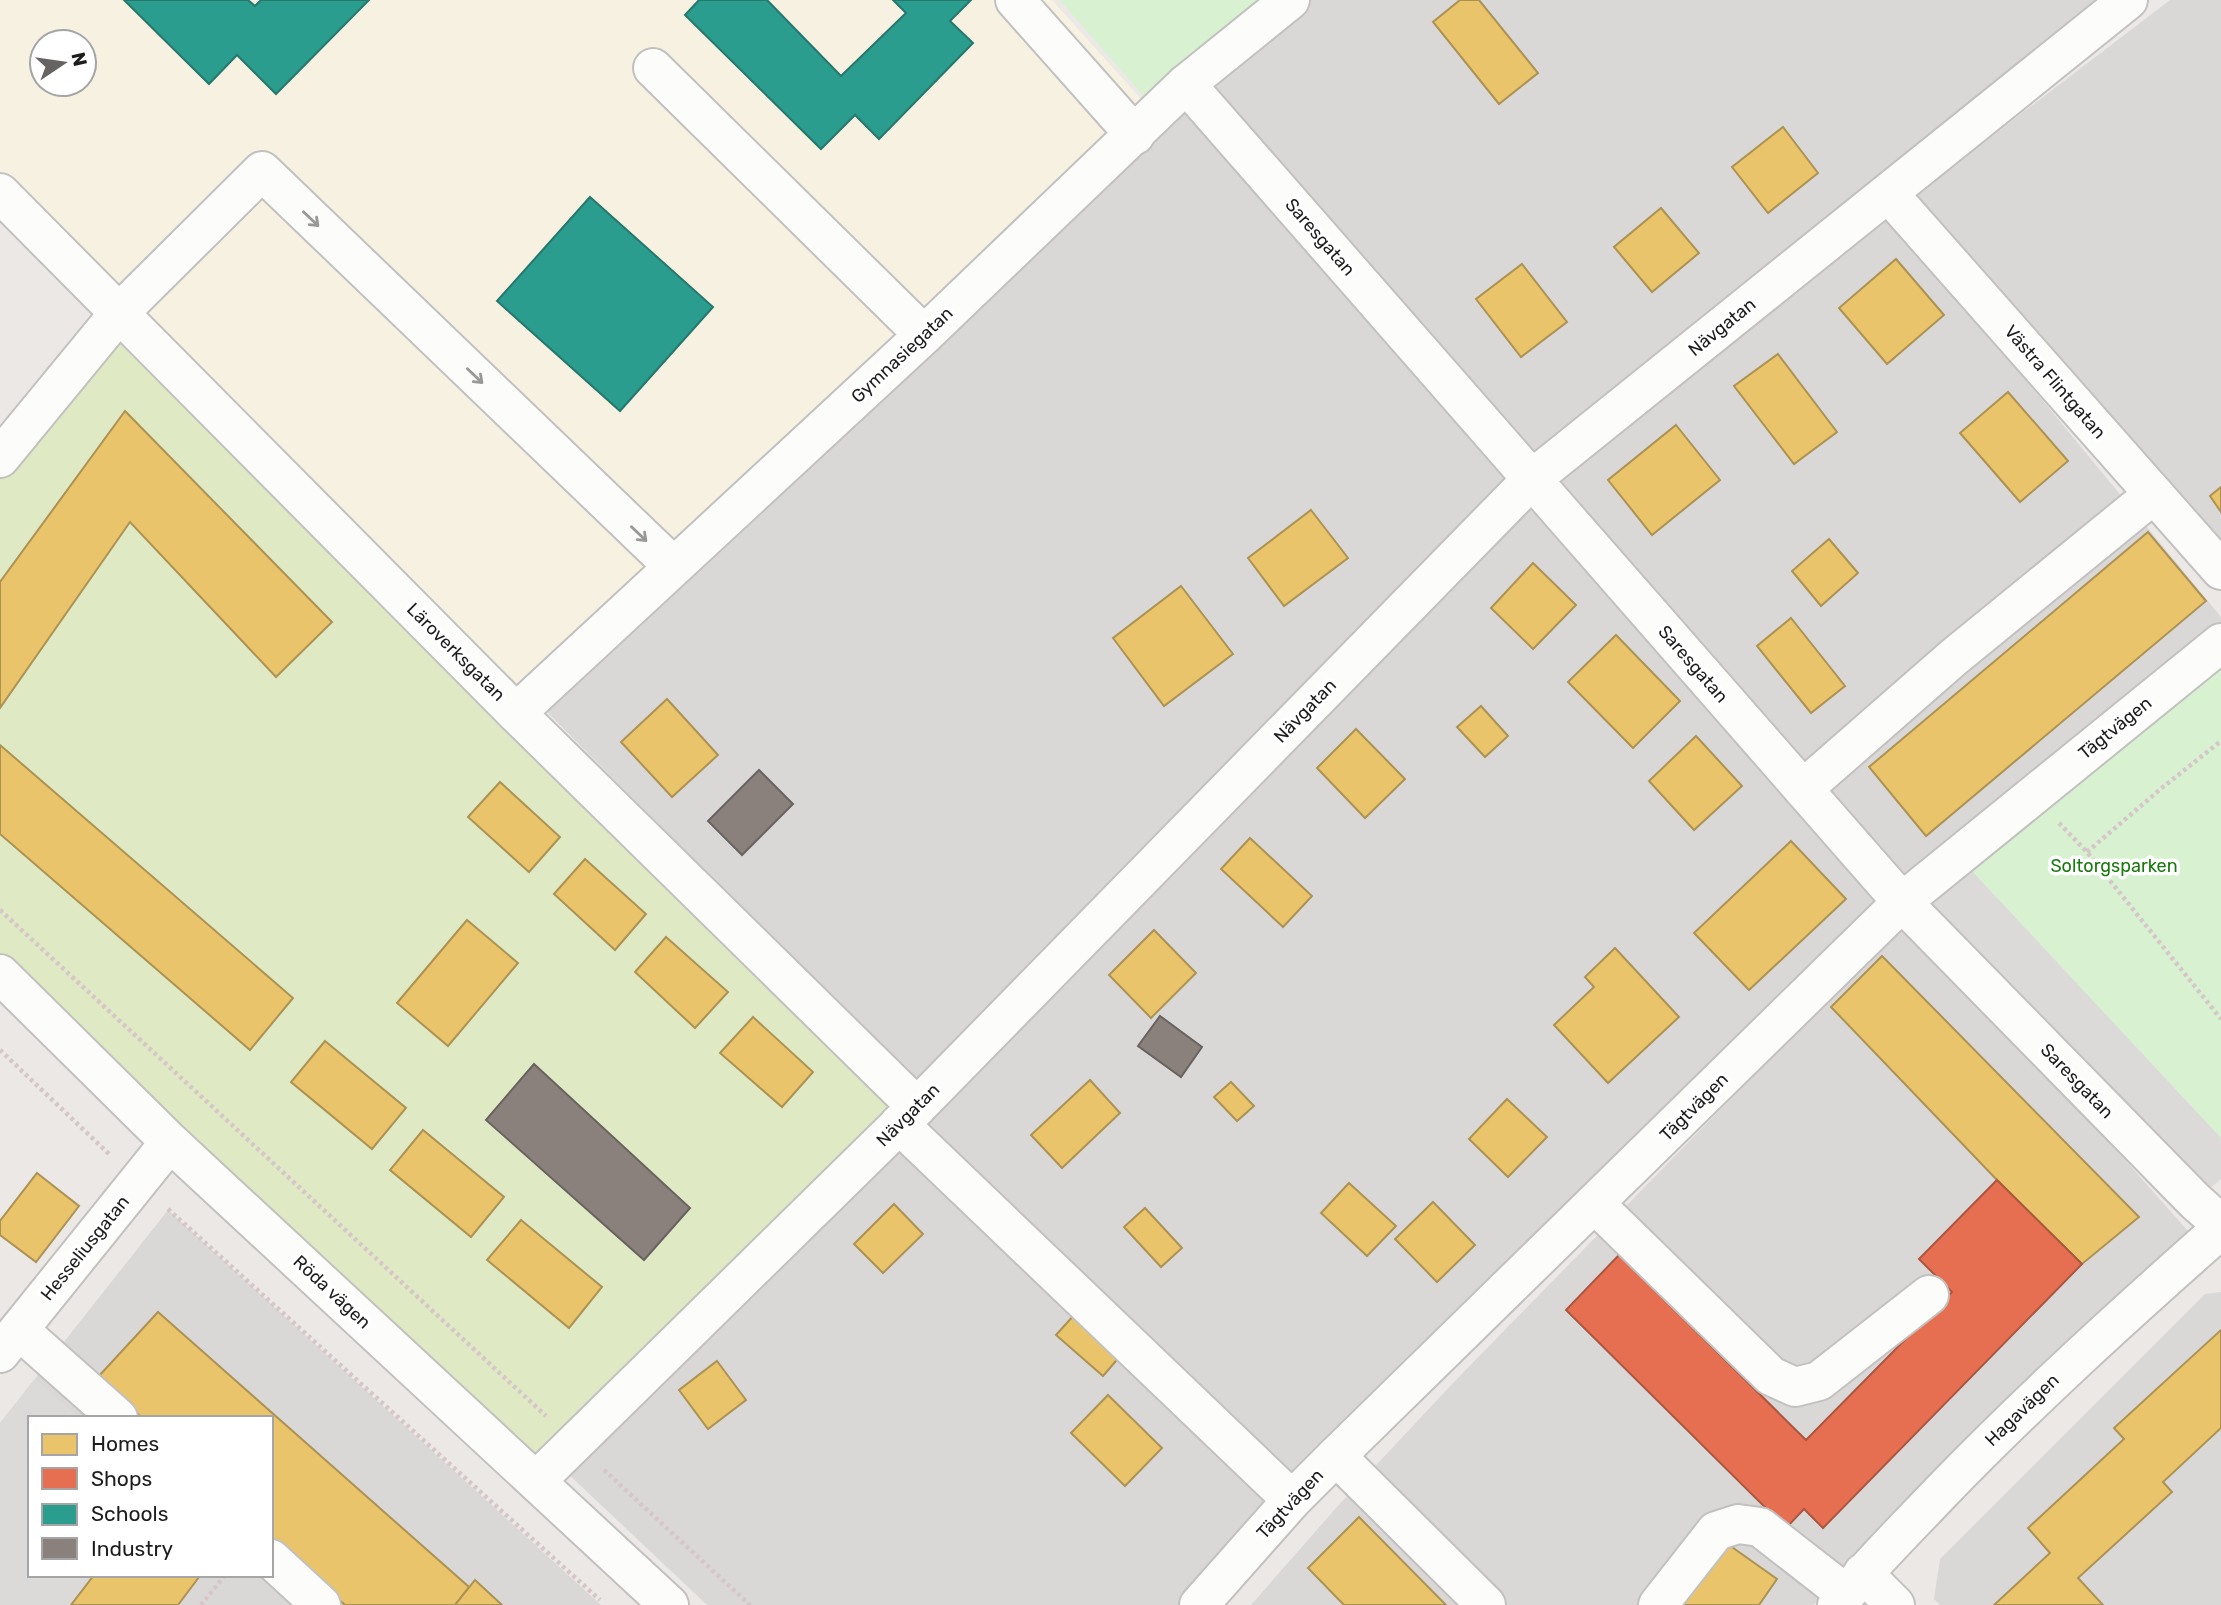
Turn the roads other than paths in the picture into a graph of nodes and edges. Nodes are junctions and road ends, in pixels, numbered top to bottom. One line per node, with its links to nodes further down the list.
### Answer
1 (1014, 0): 6 (street)
2 (1290, 0): 5 (street, Gymnasiegatan)
3 (2128, 0): 8 (street, Nävgatan)
4 (653, 68): 10 (street)
5 (1186, 84): 6 (street, Gymnasiegatan); 12 (street, Saresgatan)
6 (1135, 135): 10 (street, Gymnasiegatan)
7 (0, 193): 9 (street, Läroverksgatan)
8 (1889, 194): 12 (street, Nävgatan); 13 (street, Västra Flintgatan)
9 (120, 312): 11 (street); 14 (street, one-way to 14); 17 (street, Läroverksgatan)
10 (924, 335): 14 (street, Gymnasiegatan)
11 (0, 458)
12 (1532, 479): 18 (street, Saresgatan); 21 (street, Nävgatan)
13 (2154, 494): 15 (street, Västra Flintgatan); 18 (street)
14 (673, 566): 17 (street, Gymnasiegatan)
15 (2221, 570)
16 (2221, 643): 19 (street, Tägtvägen)
17 (516, 713): 21 (street, Läroverksgatan)
18 (1803, 789): 19 (street, Saresgatan)
19 (1902, 902): 23 (street, Tägtvägen); 24 (street, Saresgatan)
20 (0, 974): 22 (street, Röda vägen)
21 (908, 1116): 29 (street, Nävgatan); 30 (street, Läroverksgatan)
22 (170, 1142): 26 (street, Hesseliusgatan); 29 (street, Röda vägen)
23 (1595, 1204): 25 (street); 28 (street, Tägtvägen)
24 (2221, 1226): 32 (street, Hagavägen)
25 (1928, 1295)
26 (9, 1342): 27 (street)
27 (115, 1416)
28 (1336, 1456): 30 (street, Tägtvägen); 36 (street)
29 (536, 1481): 34 (street, Röda vägen)
30 (1292, 1500): 35 (street, Tägtvägen)
31 (273, 1561): 33 (street)
32 (1848, 1591): 37 (street); 38 (street)
33 (321, 1605)
34 (669, 1605)
35 (1199, 1605)
36 (1486, 1605)
37 (1658, 1605)
38 (1895, 1605)

